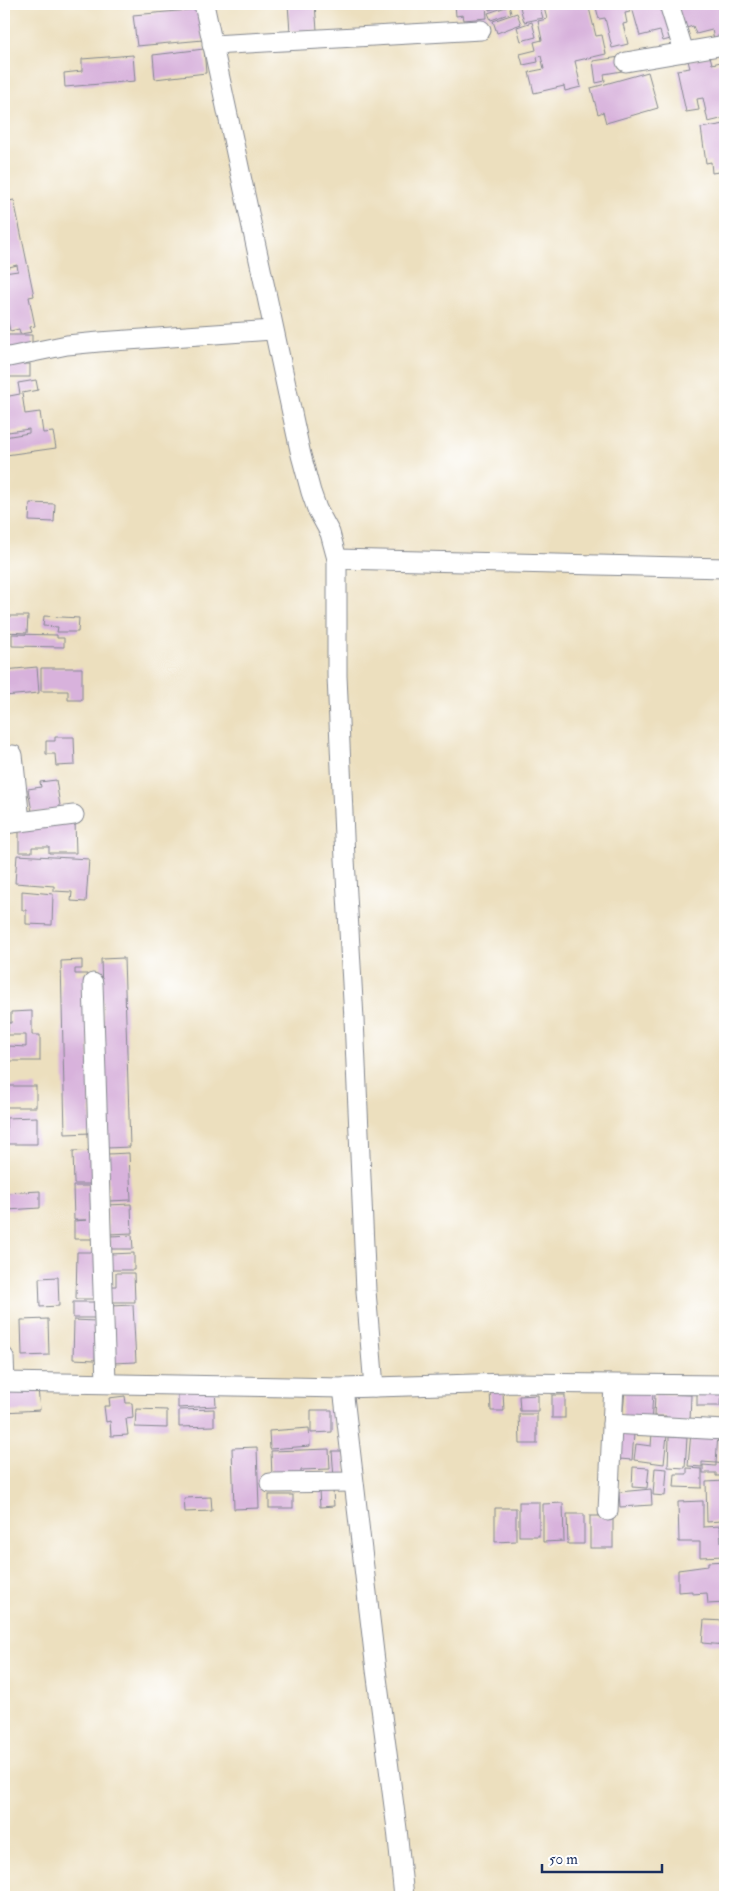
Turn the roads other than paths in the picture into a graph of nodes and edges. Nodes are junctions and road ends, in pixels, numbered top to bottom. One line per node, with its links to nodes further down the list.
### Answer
1 (204, 4): 4 (street)
2 (669, 4): 6 (street)
3 (481, 30): 4 (street)
4 (212, 45): 8 (street)
5 (725, 45): 6 (street)
6 (684, 52): 7 (street)
7 (626, 62)
8 (272, 330): 9 (street); 10 (street)
9 (4, 358)
10 (336, 559): 11 (street); 21 (street)
11 (725, 568)
12 (12, 755): 14 (street)
13 (74, 814): 14 (street)
14 (12, 822)
15 (93, 983): 18 (street)
16 (4, 1357): 17 (street)
17 (4, 1382): 18 (street)
18 (106, 1384): 22 (street)
19 (614, 1385): 20 (street); 21 (street); 23 (street)
20 (725, 1385)
21 (374, 1387): 22 (street)
22 (343, 1388): 25 (street)
23 (612, 1424): 24 (street); 27 (street)
24 (725, 1430)
25 (353, 1482): 26 (street); 28 (street)
26 (270, 1484)
27 (608, 1511)
28 (404, 1897)

